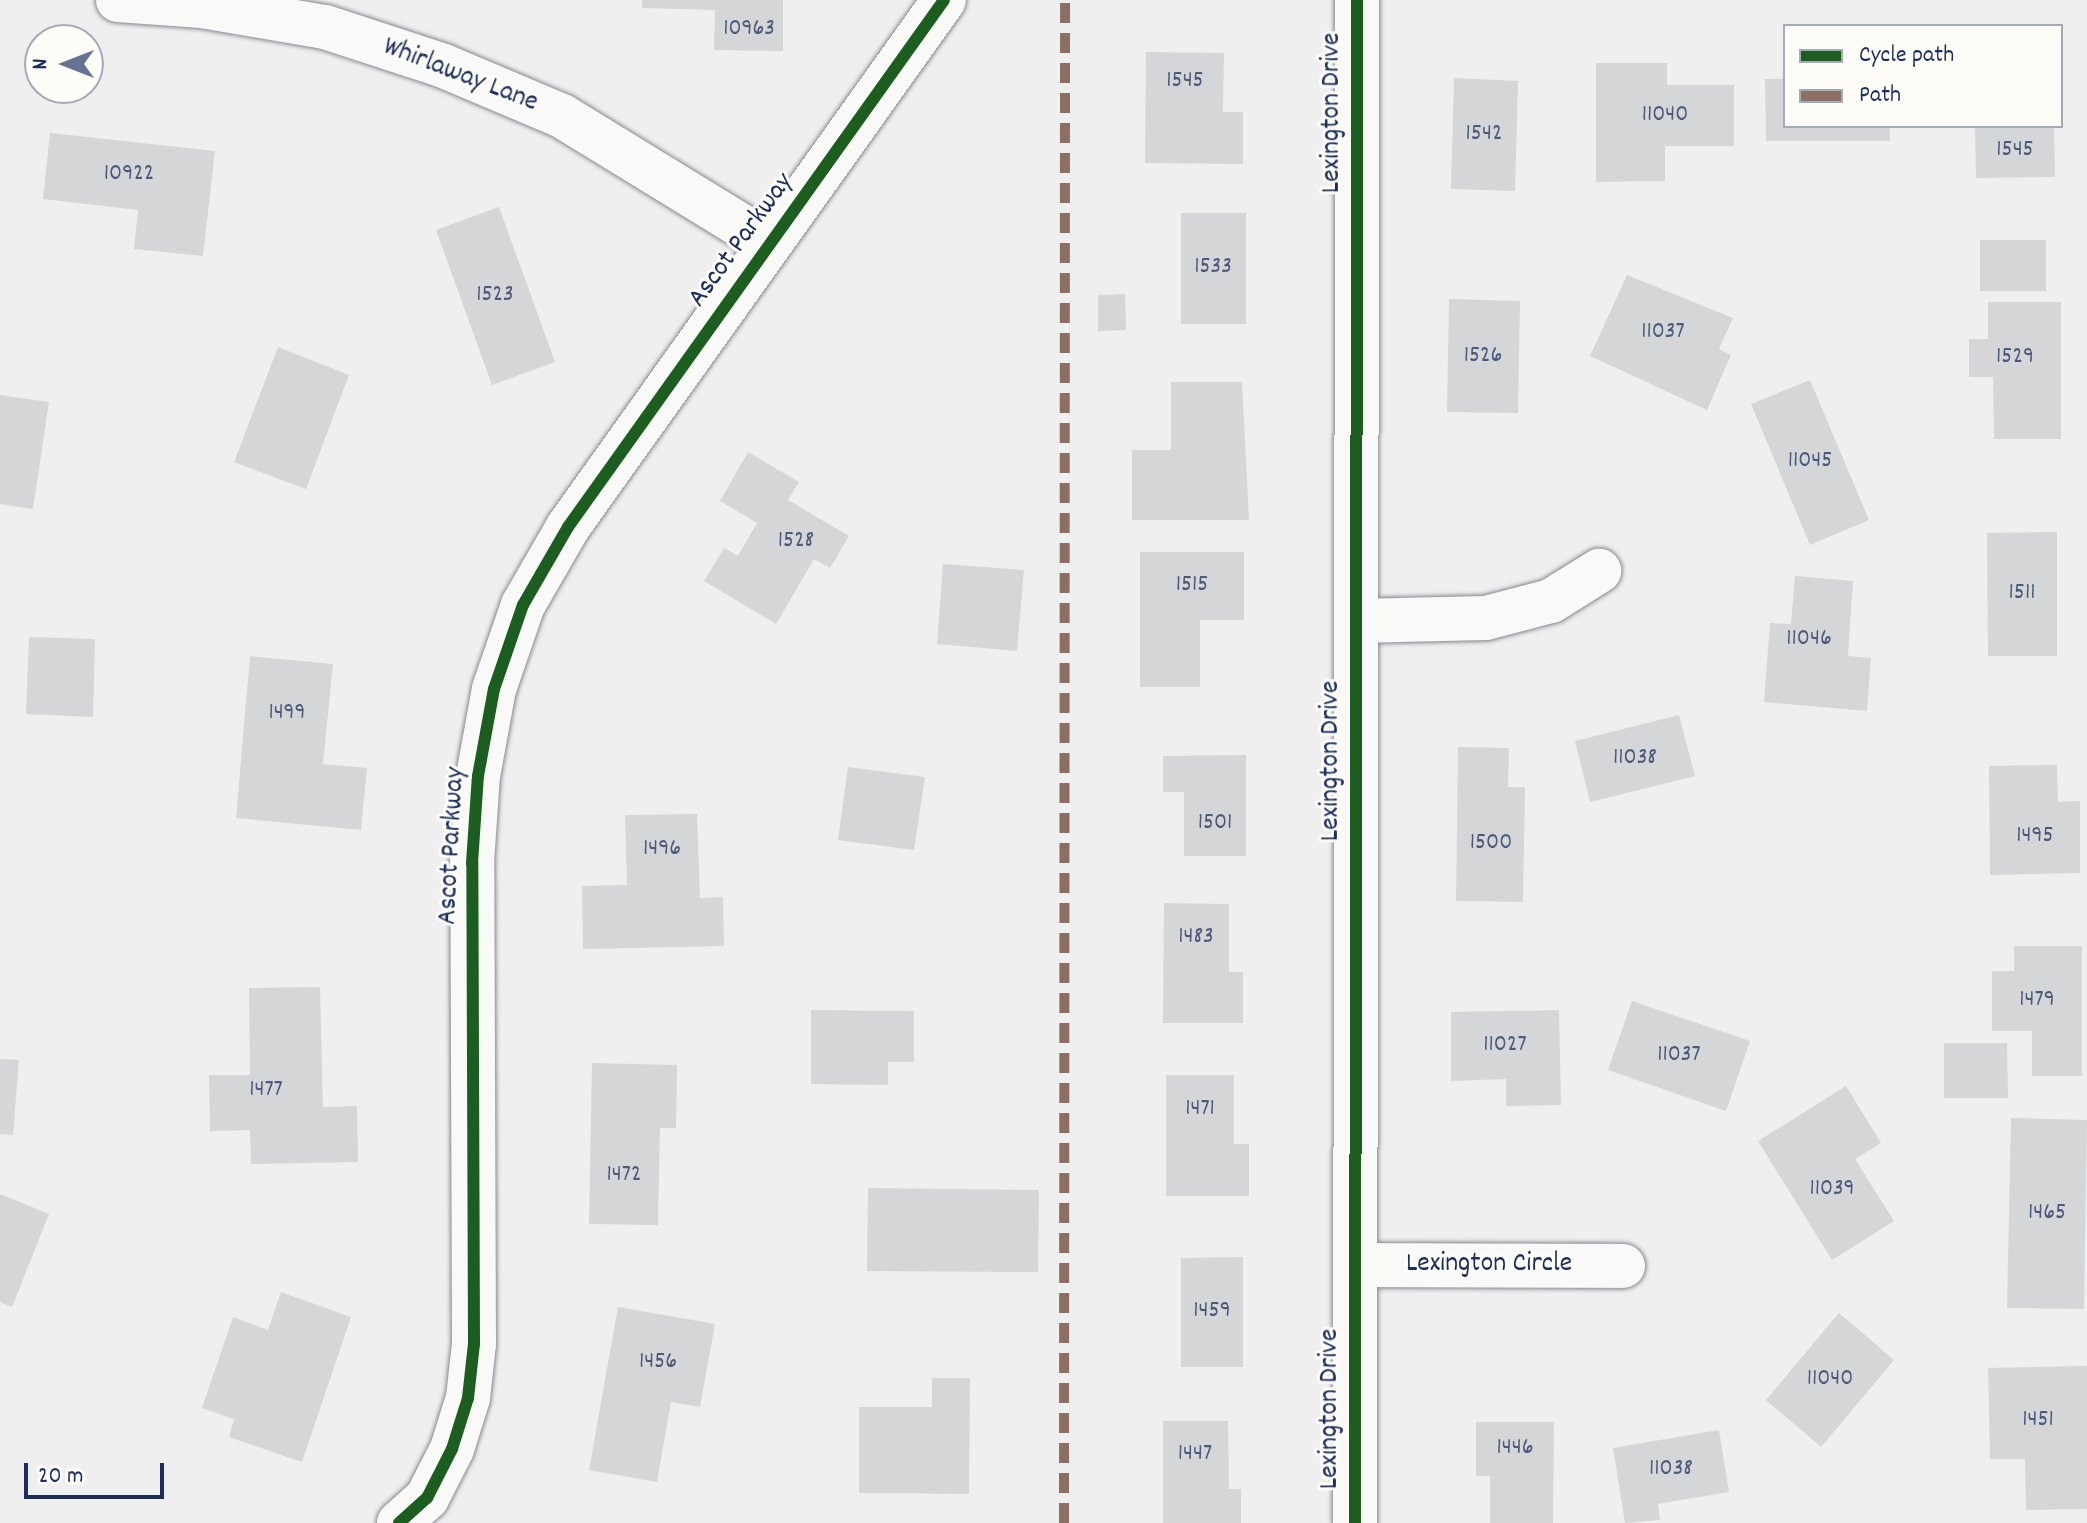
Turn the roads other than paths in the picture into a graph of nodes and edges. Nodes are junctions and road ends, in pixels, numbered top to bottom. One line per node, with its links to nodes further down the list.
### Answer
1 (118, 0): 4 (street, Whirlaway Lane)
2 (944, 0): 4 (street, Ascot Parkway)
3 (1357, 0): 6 (street, Lexington Drive)
4 (769, 243): 9 (street, Ascot Parkway)
5 (1599, 571): 6 (street)
6 (1356, 621): 7 (street, Lexington Drive)
7 (1355, 1265): 8 (street, Lexington Circle); 10 (street, Lexington Drive)
8 (1623, 1266)
9 (399, 1523)
10 (1355, 1523)

